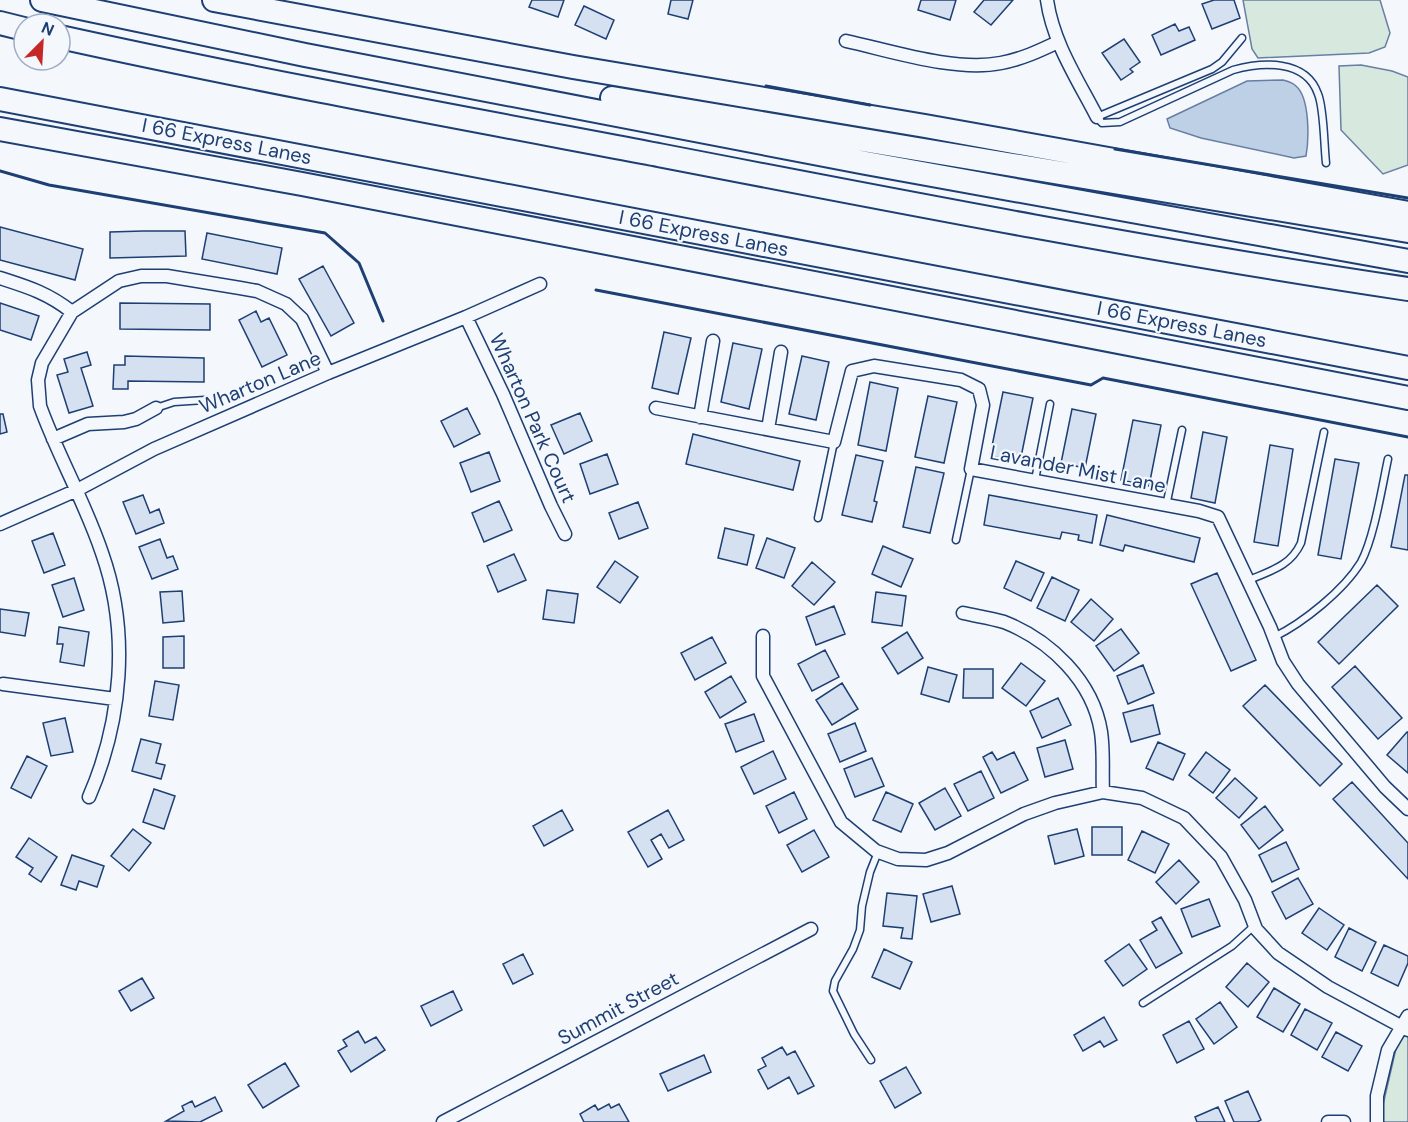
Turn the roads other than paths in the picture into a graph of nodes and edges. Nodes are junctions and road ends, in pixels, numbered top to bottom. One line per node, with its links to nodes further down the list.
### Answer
1 (42, 0): 8 (highway)
2 (214, 0): 13 (highway)
3 (1047, 0): 7 (street)
4 (1242, 38): 10 (lane)
5 (72, 40): 18 (highway)
6 (846, 41): 7 (street)
7 (1058, 42): 10 (street)
8 (305, 55): 14 (highway); 15 (highway)
9 (0, 99): 23 (highway, I 66 Express Lanes)
10 (1097, 117): 12 (lane)
11 (0, 129): 25 (highway)
12 (1326, 163)
13 (1408, 213)
14 (1408, 231)
15 (1408, 261)
16 (0, 278): 19 (street)
17 (540, 284): 20 (street, Wharton Lane)
18 (1408, 289)
19 (72, 312): 24 (street); 34 (street)
20 (466, 317): 24 (street, Wharton Lane); 43 (street, Wharton Park Court)
21 (713, 340): 30 (street)
22 (781, 352): 31 (street)
23 (1408, 368)
24 (328, 373): 39 (street, Wharton Lane)
25 (1408, 398)
26 (206, 400): 28 (lane)
27 (1050, 404): 38 (lane)
28 (156, 408): 34 (street)
29 (656, 408): 30 (street)
30 (700, 417): 31 (street)
31 (768, 429): 35 (street)
32 (1182, 430): 40 (lane)
33 (1324, 432): 45 (lane)
34 (53, 439): 39 (street)
35 (834, 442): 37 (street, Lavander Mist Lane); 41 (lane)
36 (1388, 459): 48 (lane)
37 (971, 469): 38 (street, Lavander Mist Lane); 44 (lane)
38 (1035, 480): 40 (street, Lavander Mist Lane)
39 (77, 490): 42 (street, Wharton Lane); 50 (street)
40 (1166, 506): 45 (street, Lavander Mist Lane)
41 (818, 518)
42 (0, 524)
43 (565, 534)
44 (956, 540)
45 (1247, 581): 48 (street, Lavander Mist Lane)
46 (963, 613): 51 (street)
47 (763, 636): 54 (street)
48 (1274, 637): 53 (street, Lavander Mist Lane)
49 (3, 684): 50 (street)
50 (115, 699): 52 (street)
51 (1103, 792): 54 (street); 55 (street)
52 (88, 797)
53 (1408, 809)
54 (878, 851): 60 (lane)
55 (1255, 925): 57 (lane); 59 (street)
56 (811, 929): 61 (street, Summit Street)
57 (1143, 1003)
58 (1408, 1016): 59 (street)
59 (1405, 1028): 64 (street)
60 (871, 1060)
61 (443, 1122)
62 (1328, 1122): 63 (street)
63 (1344, 1122)
64 (1377, 1122)

